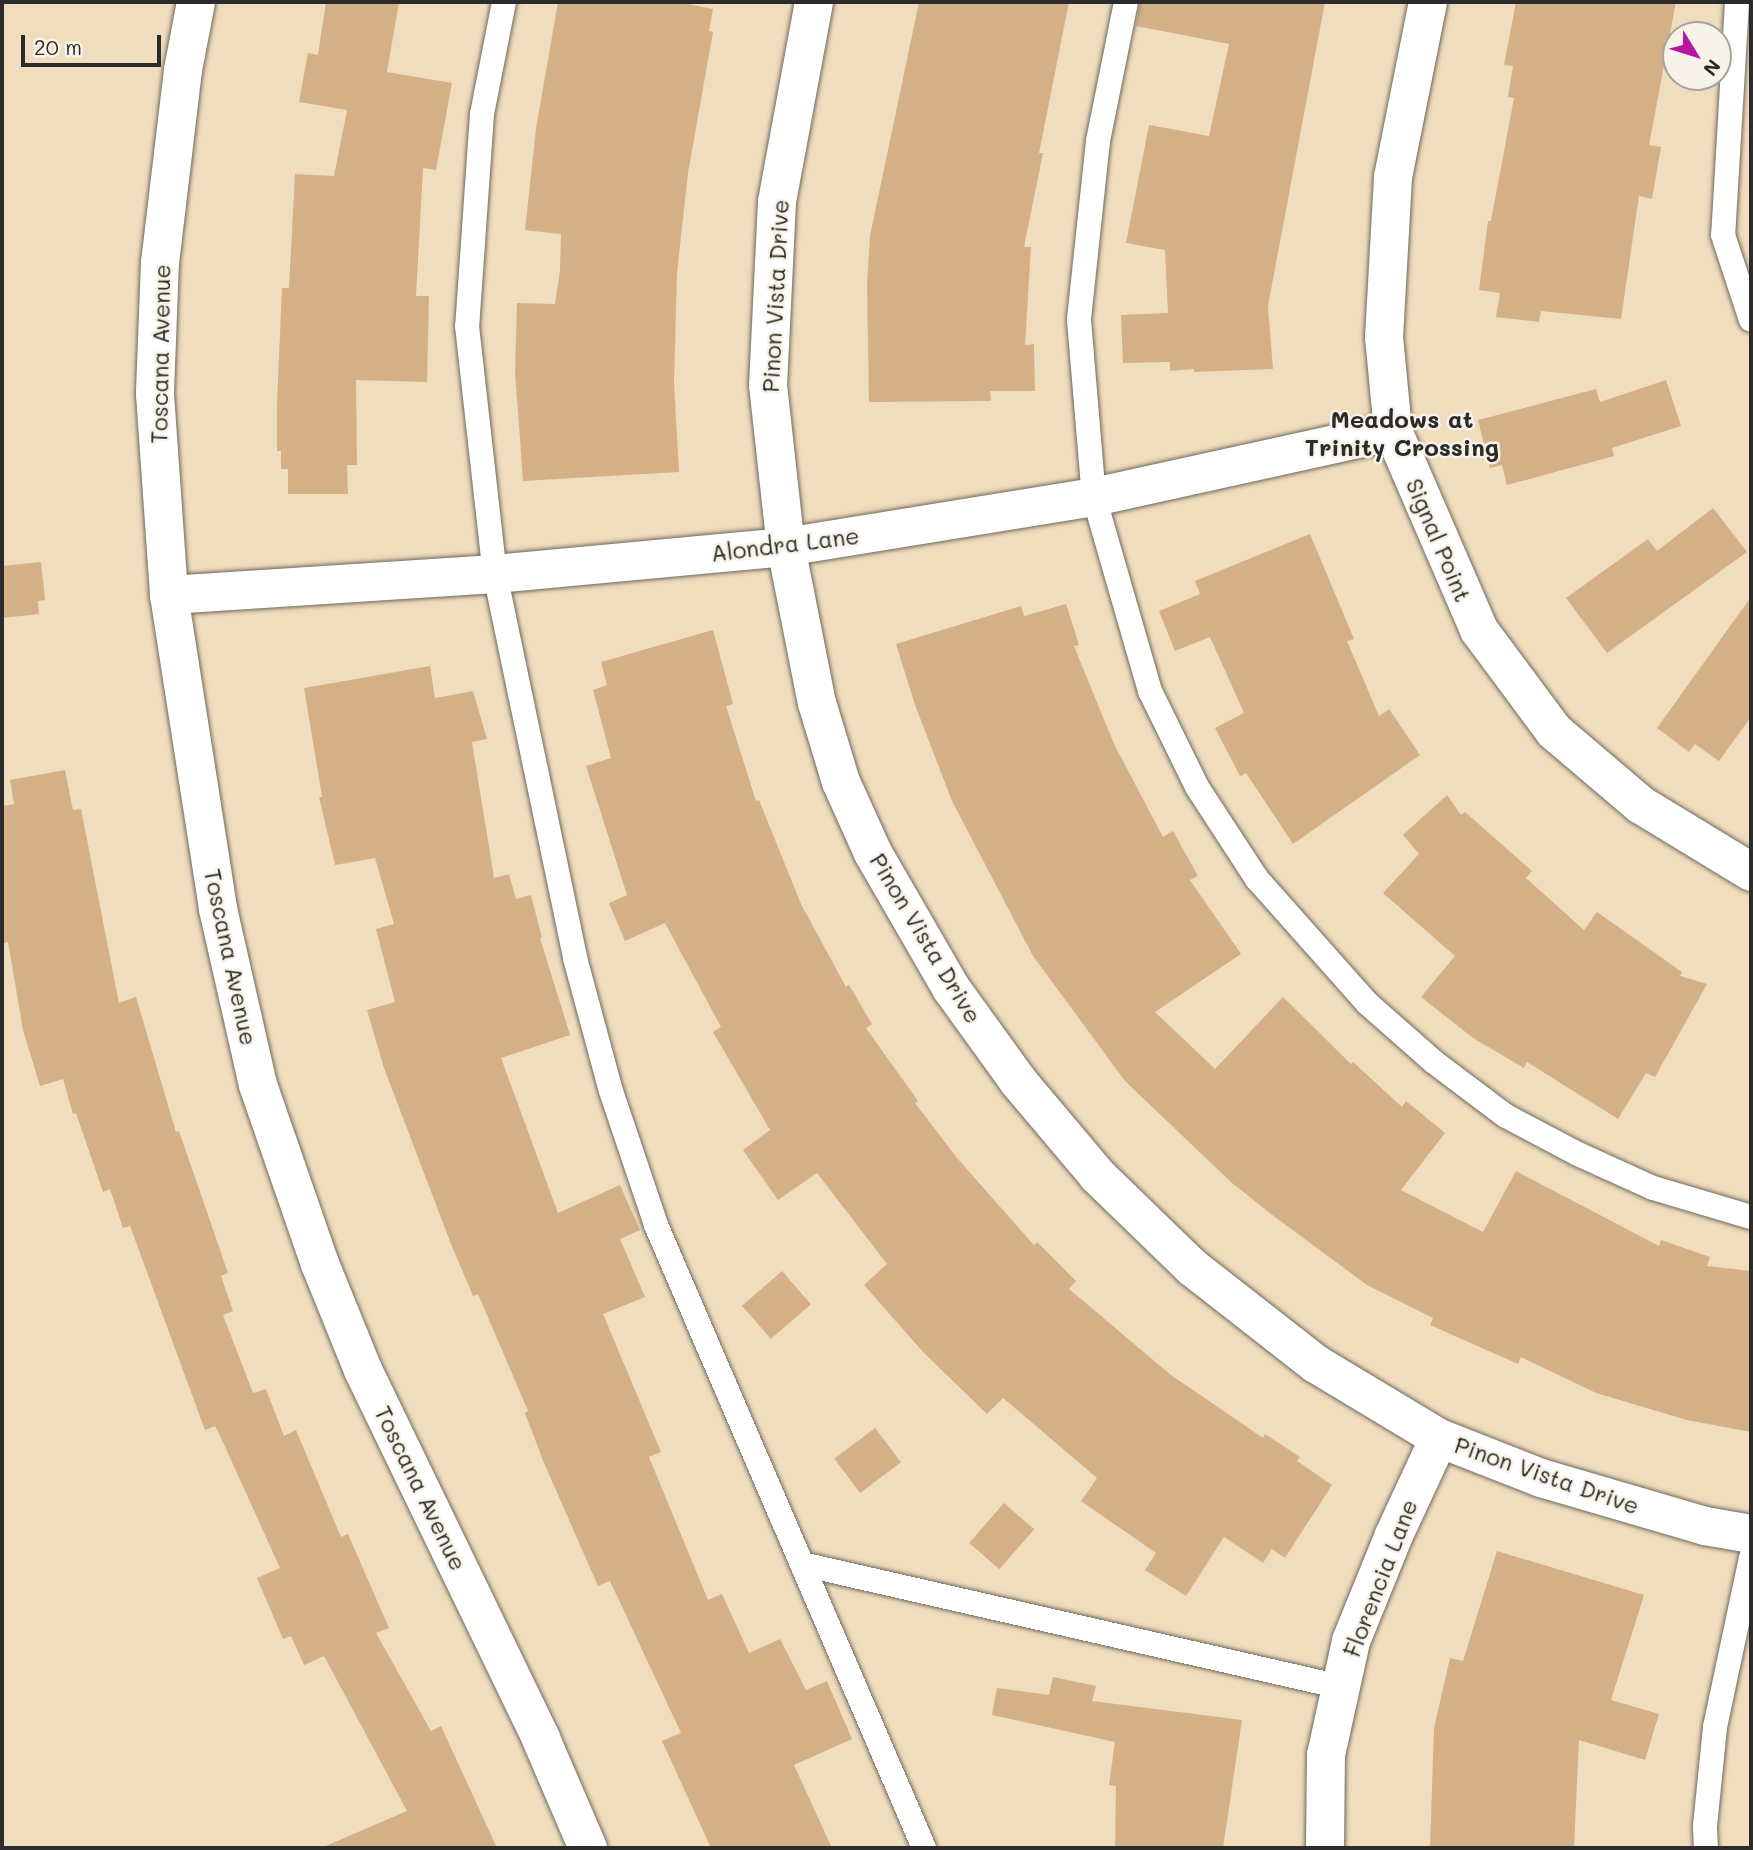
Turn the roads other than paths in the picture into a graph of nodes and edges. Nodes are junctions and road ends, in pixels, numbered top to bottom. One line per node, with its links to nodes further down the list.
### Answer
1 (196, 2): 12 (street, Toscana Avenue)
2 (504, 2): 11 (lane)
3 (814, 2): 10 (street, Pinon Vista Drive)
4 (1126, 2): 9 (lane)
5 (1428, 2): 8 (street, Signal Point)
6 (1737, 2): 7 (lane)
7 (1751, 320)
8 (1393, 431): 9 (street, Alondra Lane); 13 (street, Signal Point)
9 (1094, 498): 10 (street, Alondra Lane); 14 (lane)
10 (786, 547): 11 (street, Alondra Lane); 15 (street, Pinon Vista Drive)
11 (495, 574): 12 (street, Alondra Lane); 18 (lane)
12 (169, 596): 20 (street, Toscana Avenue)
13 (1751, 872)
14 (1751, 1217)
15 (1439, 1438): 16 (street, Pinon Vista Drive); 19 (street, Florencia Lane)
16 (1751, 1534)
17 (1751, 1558): 23 (lane)
18 (802, 1564): 19 (lane); 21 (lane)
19 (1340, 1687): 22 (street, Florencia Lane)
20 (588, 1848)
21 (924, 1848)
22 (1325, 1848)
23 (1706, 1848)

